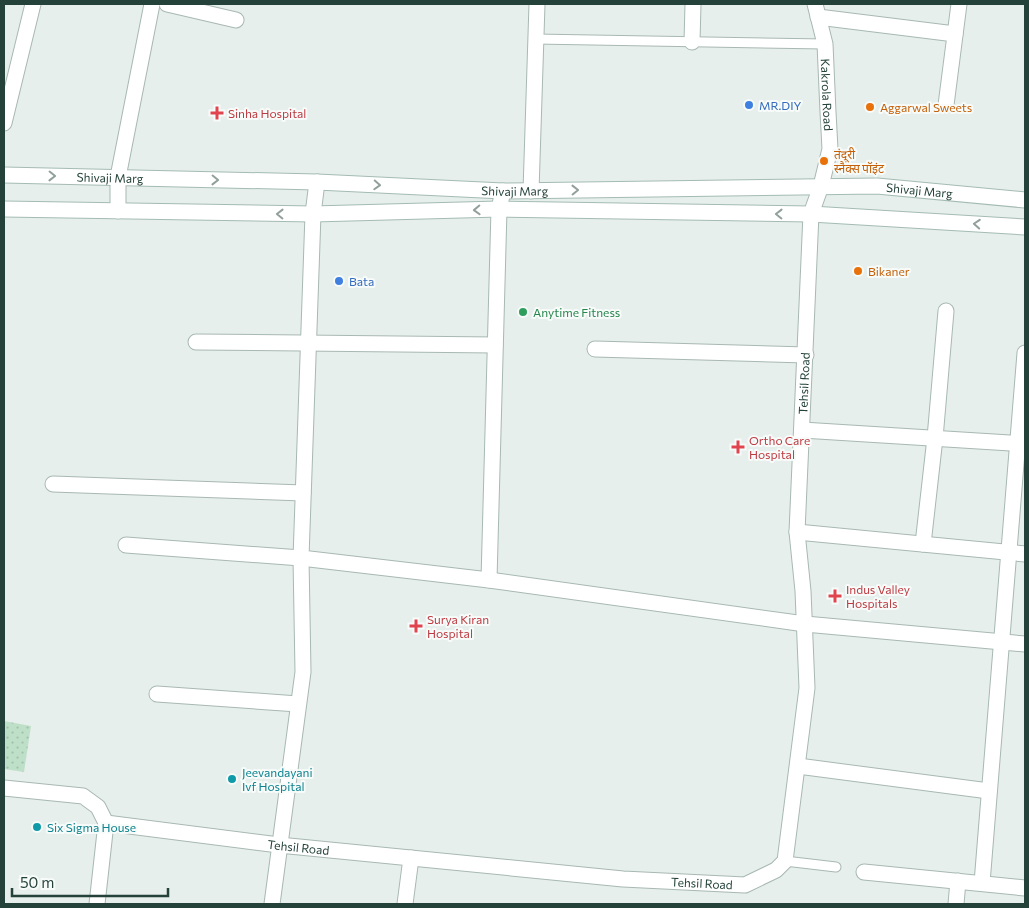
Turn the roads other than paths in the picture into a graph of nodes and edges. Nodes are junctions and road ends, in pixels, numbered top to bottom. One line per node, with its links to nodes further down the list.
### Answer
1 (33, 4): 14 (street)
2 (152, 4): 16 (street)
3 (167, 4): 8 (street)
4 (537, 4): 10 (street)
5 (693, 4): 11 (street)
6 (959, 4): 9 (street)
7 (817, 10): 9 (street); 12 (street, Kakrola Road)
8 (236, 20)
9 (955, 34): 13 (street)
10 (535, 39): 11 (lane); 20 (street)
11 (692, 42): 12 (lane)
12 (824, 44): 18 (street, Kakrola Road)
13 (946, 106)
14 (4, 123)
15 (4, 175): 16 (street, Shivaji Marg, one-way to 16)
16 (118, 177): 17 (street, Shivaji Marg, one-way to 17); 24 (street)
17 (317, 182): 19 (street, Shivaji Marg, one-way to 19); 25 (street)
18 (821, 186): 20 (street, Shivaji Marg, one-way to 18); 21 (street, Shivaji Marg); 26 (street, Tehsil Road)
19 (503, 191): 20 (street, Shivaji Marg); 22 (street)
20 (531, 191)
21 (1025, 200)
22 (499, 209): 25 (street, Shivaji Marg, one-way to 25); 26 (street, Shivaji Marg, one-way to 22); 31 (street)
23 (4, 210): 24 (street, Shivaji Marg)
24 (118, 211): 25 (street, Shivaji Marg, one-way to 24)
25 (312, 214): 30 (street)
26 (812, 214): 27 (street, Shivaji Marg, one-way to 26); 34 (street, Tehsil Road)
27 (1025, 228)
28 (946, 310): 36 (street)
29 (196, 342): 30 (street)
30 (308, 342): 31 (street); 39 (street)
31 (495, 345): 45 (street)
32 (595, 349): 34 (street)
33 (1025, 353): 37 (street)
34 (806, 356): 35 (street, Tehsil Road)
35 (802, 430): 36 (street); 40 (street, Tehsil Road)
36 (935, 438): 37 (street); 41 (street)
37 (1021, 444): 43 (street)
38 (52, 484): 39 (street)
39 (303, 493): 44 (street)
40 (797, 532): 41 (street); 46 (street, Tehsil Road)
41 (923, 544): 43 (street)
42 (126, 545): 44 (street)
43 (1018, 553): 47 (street)
44 (301, 558): 45 (street); 50 (street)
45 (489, 580): 46 (street)
46 (804, 624): 47 (street); 51 (street, Tehsil Road)
47 (1001, 642): 48 (street); 53 (street)
48 (1025, 644)
49 (157, 694): 50 (street)
50 (298, 704): 55 (street)
51 (798, 766): 53 (street); 57 (street, Tehsil Road)
52 (4, 788): 54 (street)
53 (989, 791): 61 (street)
54 (106, 823): 55 (street, Tehsil Road); 63 (street)
55 (279, 845): 56 (street, Tehsil Road); 64 (street)
56 (411, 858): 57 (street, Tehsil Road); 65 (street)
57 (785, 861): 58 (lane)
58 (836, 867)
59 (864, 872): 60 (street)
60 (958, 880): 61 (street); 66 (street)
61 (982, 883): 62 (street)
62 (1025, 888)
63 (97, 904)
64 (272, 904)
65 (405, 904)
66 (956, 904)

